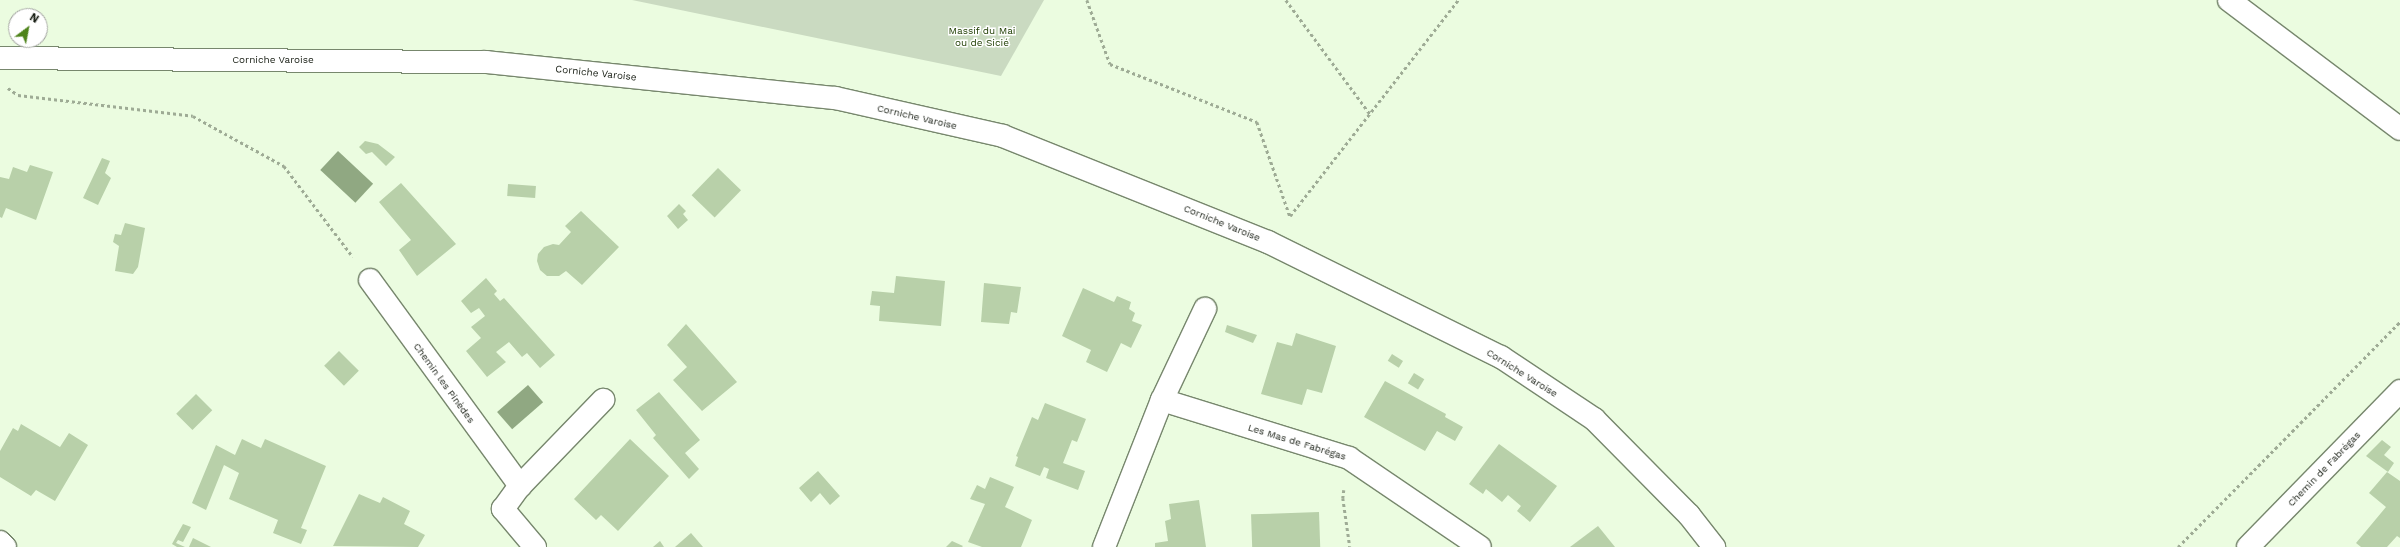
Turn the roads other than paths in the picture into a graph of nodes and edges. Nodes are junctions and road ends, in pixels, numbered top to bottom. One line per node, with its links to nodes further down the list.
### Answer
1 (2229, 0): 3 (street)
2 (0, 58): 15 (street, Corniche Varoise)
3 (2400, 129)
4 (370, 280): 9 (street, Chemin les Pinèdes)
5 (1205, 309): 8 (street)
6 (2400, 392): 16 (street, Chemin de Fabrégas)
7 (603, 400): 9 (street)
8 (1162, 400): 13 (street); 14 (street, Les Mas de Fabrégas)
9 (520, 486): 12 (street)
10 (0, 542): 11 (street)
11 (5, 547)
12 (535, 547)
13 (1104, 547)
14 (1480, 547)
15 (1714, 547)
16 (2248, 547)

